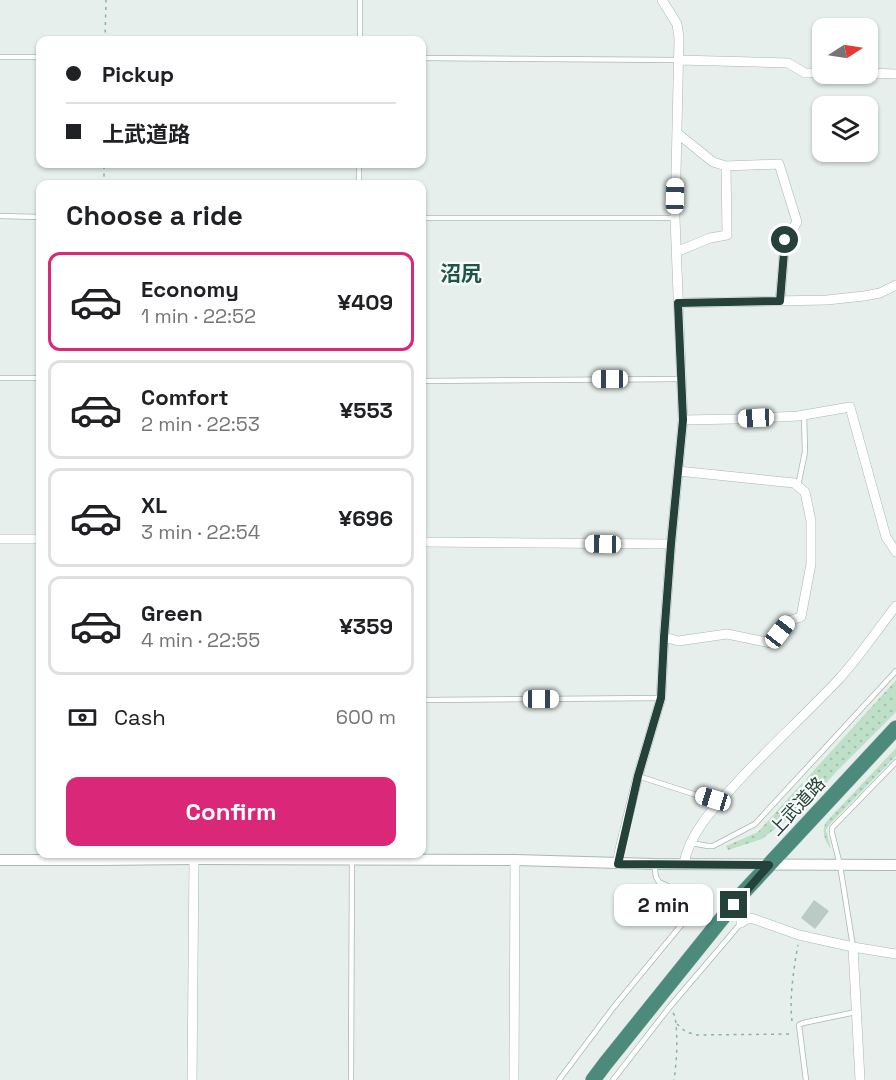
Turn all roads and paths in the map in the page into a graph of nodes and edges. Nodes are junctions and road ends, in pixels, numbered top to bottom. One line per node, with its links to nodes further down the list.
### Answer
1 (106, 0): 4 (path)
2 (360, 0): 5 (lane)
3 (662, 0): 9 (street)
4 (105, 36)
5 (360, 36)
6 (0, 57): 7 (lane)
7 (36, 57)
8 (426, 58): 9 (lane)
9 (679, 60): 10 (street); 13 (street)
10 (812, 73)
11 (878, 73): 12 (street)
12 (896, 74)
13 (677, 133): 14 (street); 18 (street)
14 (726, 166): 19 (street); 21 (street)
15 (0, 216): 16 (lane)
16 (36, 217)
17 (426, 218): 18 (lane)
18 (675, 218): 19 (street)
19 (676, 252): 22 (street)
20 (896, 285): 21 (street)
21 (780, 301): 22 (street)
22 (678, 303): 25 (street)
23 (0, 378): 24 (lane)
24 (36, 378)
25 (681, 378): 26 (lane); 28 (street)
26 (426, 381)
27 (804, 415): 28 (street); 30 (lane); 35 (street)
28 (683, 420): 29 (street)
29 (678, 471): 30 (street); 34 (street)
30 (798, 486): 37 (street)
31 (0, 539): 32 (street)
32 (36, 539)
33 (426, 542): 34 (street)
34 (671, 544): 37 (street)
35 (896, 552)
36 (896, 606): 44 (street)
37 (664, 637): 39 (street)
38 (896, 671): 45 (lane)
39 (661, 698): 40 (lane); 43 (street)
40 (426, 700)
41 (896, 728): 57 (highway, 上武道路)
42 (896, 762): 58 (lane)
43 (638, 776): 44 (lane); 54 (street)
44 (719, 802): 45 (street)
45 (691, 843): 56 (street)
46 (66, 858): 52 (street)
47 (146, 858): 51 (street)
48 (273, 858): 51 (street)
49 (352, 858): 70 (lane)
50 (406, 858): 53 (street)
51 (194, 859): 69 (street)
52 (0, 860)
53 (515, 860): 54 (street); 71 (street)
54 (618, 864): 55 (street)
55 (654, 864): 56 (street); 72 (lane)
56 (684, 864): 57 (street)
57 (769, 865): 58 (street); 73 (highway, 上武道路)
58 (840, 865): 59 (street); 62 (lane)
59 (896, 865)
60 (741, 923): 61 (street); 64 (lane)
61 (800, 935): 62 (street); 67 (path)
62 (853, 947): 63 (street); 65 (street)
63 (896, 954)
64 (668, 1009): 66 (path); 74 (lane)
65 (856, 1012): 67 (lane); 77 (street)
66 (676, 1024): 68 (path); 75 (path)
67 (800, 1025): 68 (lane)
68 (801, 1033): 76 (lane)
69 (192, 1080)
70 (351, 1080)
71 (514, 1080)
72 (559, 1080)
73 (593, 1080)
74 (613, 1080)
75 (674, 1080)
76 (806, 1080)
77 (860, 1080)

